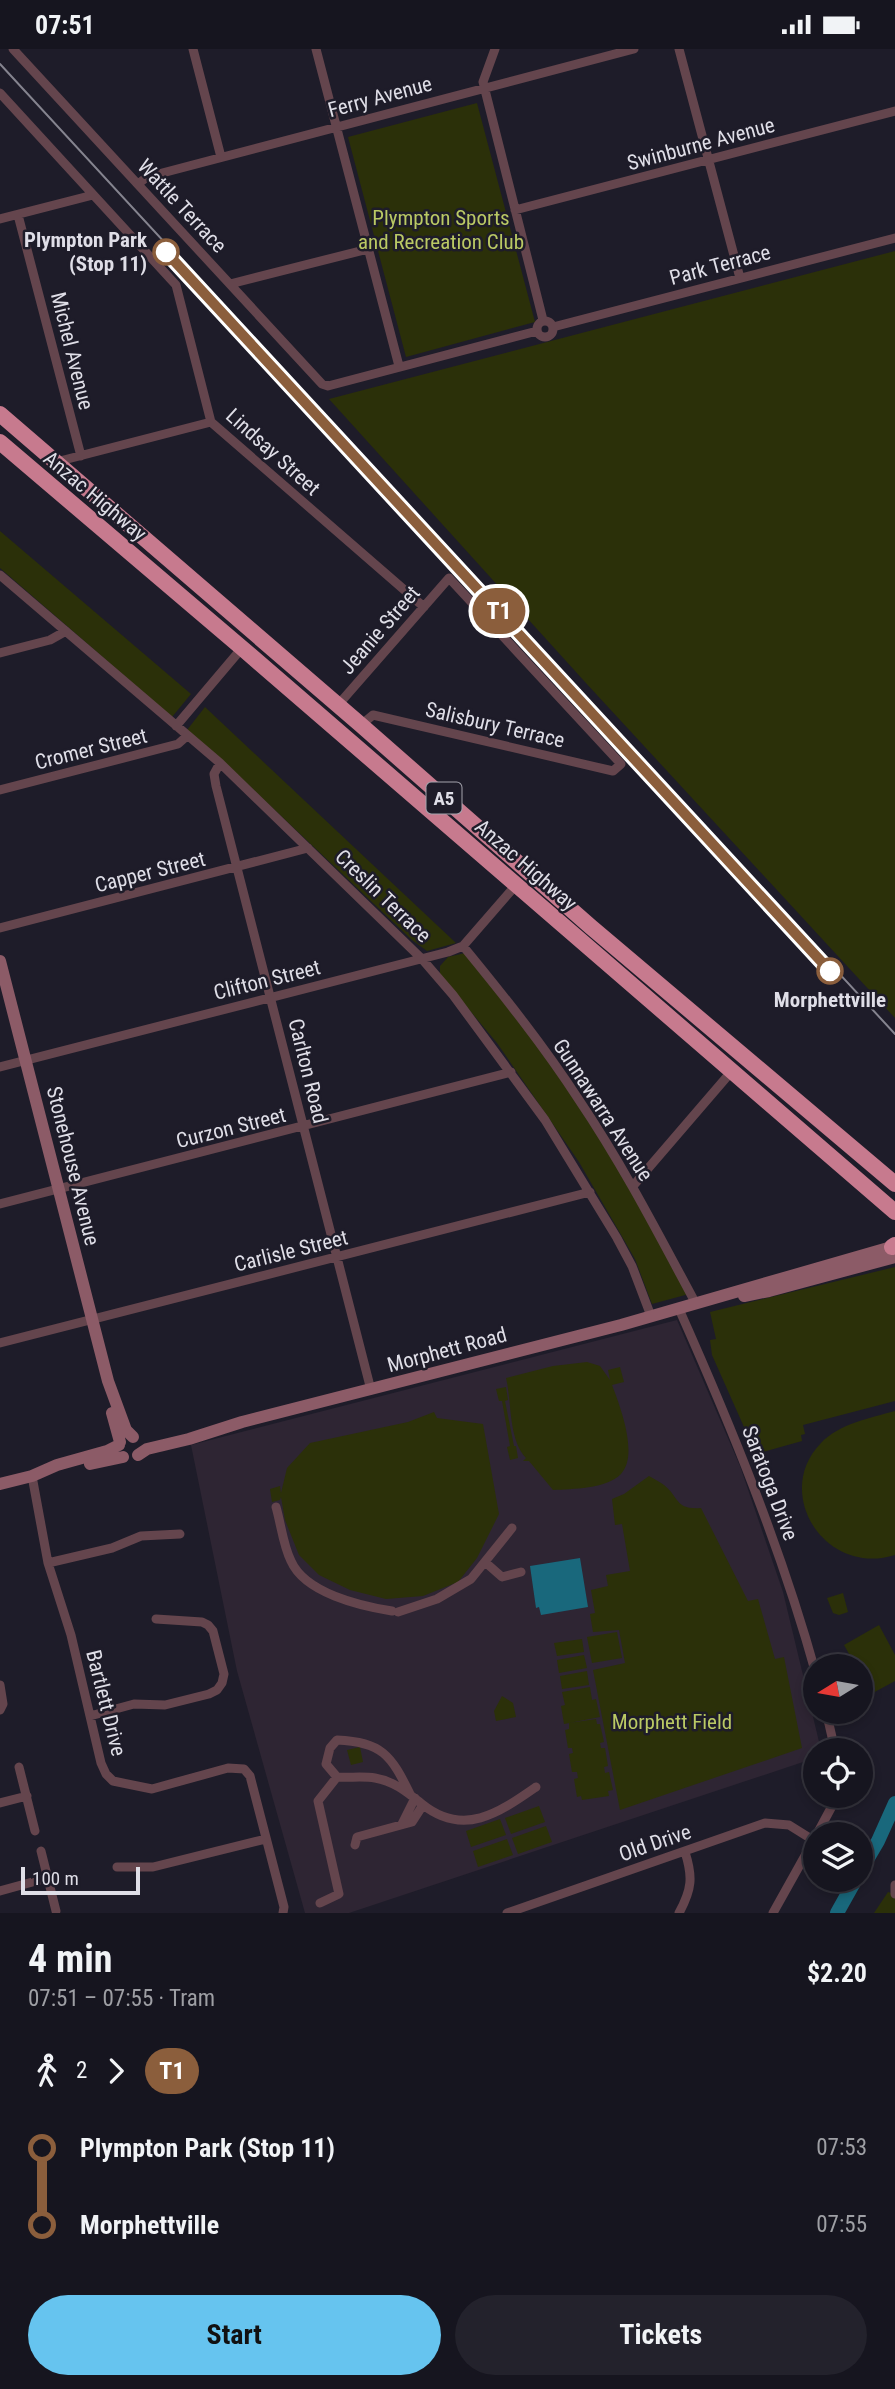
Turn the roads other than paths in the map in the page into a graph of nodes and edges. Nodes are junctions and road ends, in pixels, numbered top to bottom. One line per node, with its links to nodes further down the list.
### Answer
1 (13, 49): 13 (street, Wattle Terrace)
2 (193, 49): 11 (street)
3 (316, 49): 10 (street)
4 (495, 49): 7 (street)
5 (634, 49): 7 (street, Ferry Avenue)
6 (680, 49): 12 (street)
7 (484, 87): 10 (street, Ferry Avenue); 15 (street)
8 (0, 93): 14 (street, Lindsay Street)
9 (895, 111): 12 (street, Swinburne Avenue)
10 (337, 127): 11 (street, Ferry Avenue); 19 (street)
11 (221, 157): 13 (street, Ferry Avenue)
12 (708, 160): 15 (street, Swinburne Avenue); 20 (street)
13 (138, 184): 21 (street, Wattle Terrace)
14 (93, 195): 16 (street); 26 (street, Lindsay Street)
15 (515, 210): 22 (street)
16 (18, 215): 17 (street); 29 (street, Michel Avenue)
17 (0, 219)
18 (895, 238): 20 (street, Park Terrace)
19 (368, 249): 21 (street); 25 (street)
20 (740, 278): 23 (street, Park Terrace)
21 (230, 284): 25 (street, Wattle Terrace)
22 (543, 320): 23 (street); 24 (street)
23 (553, 327): 24 (street)
24 (537, 331): 25 (street)
25 (399, 366)
26 (211, 422): 29 (street); 33 (street, Lindsay Street)
27 (11, 423): 28 (highway); 30 (highway); 31 (highway, Anzac Highway / A5)
28 (0, 440): 30 (highway, Anzac Highway / A5)
29 (81, 456): 31 (street)
30 (19, 459): 35 (highway, Anzac Highway / A5)
31 (56, 462): 37 (highway, Anzac Highway / A5)
32 (0, 576): 34 (street, Creslin Terrace)
33 (424, 607): 41 (street, Jeanie Street); 46 (street, Jeanie Street)
34 (66, 631): 36 (street); 43 (street, Creslin Terrace)
35 (242, 648): 39 (highway, Anzac Highway / A5); 43 (street, Cromer Street)
36 (0, 653)
37 (288, 663): 38 (highway, Anzac Highway / A5); 39 (highway)
38 (304, 676): 40 (highway); 41 (highway, Anzac Highway / A5)
39 (280, 681): 40 (highway, Anzac Highway / A5)
40 (302, 700): 50 (highway, Anzac Highway / A5)
41 (338, 705): 42 (highway, Anzac Highway / A5)
42 (361, 725): 46 (street, Salisbury Terrace); 48 (highway, Anzac Highway / A5)
43 (176, 726): 44 (street, Creslin Terrace)
44 (187, 736): 45 (street, Creslin Terrace); 47 (street, Cromer Street)
45 (220, 763): 51 (street, Creslin Terrace); 53 (street, Carlton Road)
46 (621, 764)
47 (0, 790)
48 (466, 818): 49 (highway, Anzac Highway / A5); 50 (highway)
49 (481, 831): 52 (highway); 59 (highway, Anzac Highway / A5)
50 (460, 837): 52 (highway, Anzac Highway / A5)
51 (308, 848): 53 (street, Capper Street); 57 (street, Creslin Terrace)
52 (483, 857): 54 (highway, Anzac Highway / A5)
53 (238, 868): 55 (street, Capper Street); 60 (street, Carlton Road)
54 (516, 885): 56 (street); 61 (highway, Anzac Highway / A5)
55 (0, 928)
56 (463, 946): 57 (street, Clifton Street); 70 (street, Gunnawarra Avenue)
57 (422, 959): 60 (street, Clifton Street); 66 (street, Creslin Terrace)
58 (0, 961): 64 (street, Stonehouse Avenue)
59 (669, 991): 61 (highway); 62 (highway, Anzac Highway / A5)
60 (271, 997): 64 (street, Clifton Street); 68 (street, Carlton Road)
61 (669, 1018): 63 (highway, Anzac Highway / A5)
62 (702, 1019): 63 (highway); 69 (highway, Anzac Highway / A5)
63 (701, 1046): 67 (highway, Anzac Highway / A5)
64 (26, 1060): 65 (street, Clifton Street); 71 (street, Stonehouse Avenue)
65 (0, 1067)
66 (511, 1072): 68 (street, Curzon Street); 72 (street, Creslin Terrace)
67 (731, 1072): 70 (street); 74 (highway, Anzac Highway / A5)
68 (304, 1127): 71 (street, Curzon Street); 76 (street, Carlton Road)
69 (895, 1184)
70 (633, 1186): 77 (street, Gunnawarra Avenue)
71 (59, 1190): 73 (street, Curzon Street); 80 (street, Stonehouse Avenue)
72 (590, 1192): 76 (street, Carlisle Street); 79 (street, Creslin Terrace)
73 (0, 1204)
74 (895, 1212)
75 (894, 1249): 77 (street, Morphett Road)
76 (337, 1257): 80 (street, Carlisle Street); 83 (street, Carlton Road)
77 (698, 1304): 78 (street, Morphett Road)
78 (679, 1309): 79 (street, Morphett Road); 97 (street, Saratoga Drive)
79 (651, 1316): 83 (street, Morphett Road)
80 (93, 1319): 81 (street, Carlisle Street); 82 (street, Stonehouse Avenue)
81 (0, 1343)
82 (108, 1381): 85 (street, Stonehouse Avenue); 86 (street, Stonehouse Avenue)
83 (371, 1390): 84 (street, Morphett Road)
84 (204, 1433): 85 (street, Morphett Road); 87 (street, Morphett Road)
85 (135, 1439): 86 (street); 87 (street)
86 (121, 1448): 87 (street); 88 (street)
87 (138, 1455)
88 (32, 1476): 89 (street); 94 (street, Bartlett Drive)
89 (0, 1484)
90 (276, 1507): 93 (street)
91 (512, 1528): 93 (street)
92 (180, 1534): 94 (street)
93 (485, 1562): 95 (street)
94 (48, 1563): 100 (street, Bartlett Drive)
95 (522, 1572)
96 (156, 1619): 100 (street)
97 (810, 1654)
98 (0, 1685): 99 (street)
99 (0, 1710)
100 (90, 1716): 109 (street, Bartlett Drive)
101 (19, 1766): 104 (street)
102 (337, 1777): 105 (street); 105 (street); 119 (street)
103 (536, 1787): 105 (street)
104 (27, 1796): 106 (street); 107 (street)
105 (416, 1799): 110 (street)
106 (0, 1804)
107 (35, 1831)
108 (803, 1831): 112 (street, Old Drive)
109 (266, 1839): 114 (street); 121 (street, Bartlett Drive)
110 (355, 1845)
111 (41, 1851): 115 (street)
112 (685, 1851): 122 (street, Old Drive); 123 (street)
113 (803, 1859): 124 (street)
114 (117, 1867)
115 (47, 1878): 117 (street); 120 (street)
116 (895, 1885): 118 (street)
117 (0, 1891)
118 (895, 1894)
119 (320, 1903)
120 (55, 1911)
121 (283, 1913)
122 (507, 1913)
123 (679, 1913)
124 (773, 1913)

